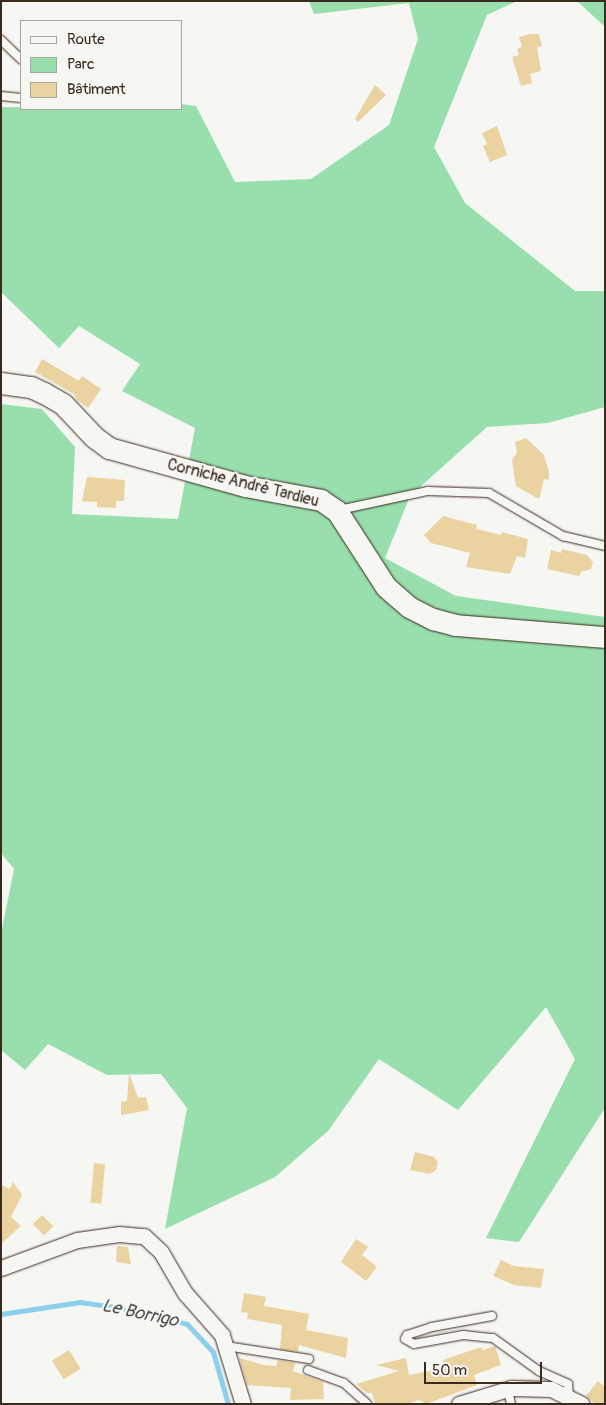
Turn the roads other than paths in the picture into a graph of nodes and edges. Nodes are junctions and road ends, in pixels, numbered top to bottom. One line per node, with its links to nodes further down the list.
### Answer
1 (1, 40): 2 (lane)
2 (20, 58)
3 (1, 96): 4 (lane)
4 (20, 98)
5 (1, 383): 6 (street, Corniche André Tardieu)
6 (337, 511): 7 (lane); 8 (street, Corniche André Tardieu)
7 (605, 546)
8 (605, 637)
9 (1, 1268): 11 (street)
10 (492, 1316): 15 (lane)
11 (226, 1346): 12 (lane); 16 (street)
12 (309, 1359)
13 (308, 1370): 17 (lane)
14 (510, 1396): 15 (street); 18 (street)
15 (575, 1400)
16 (243, 1404)
17 (366, 1404)
18 (459, 1404)

